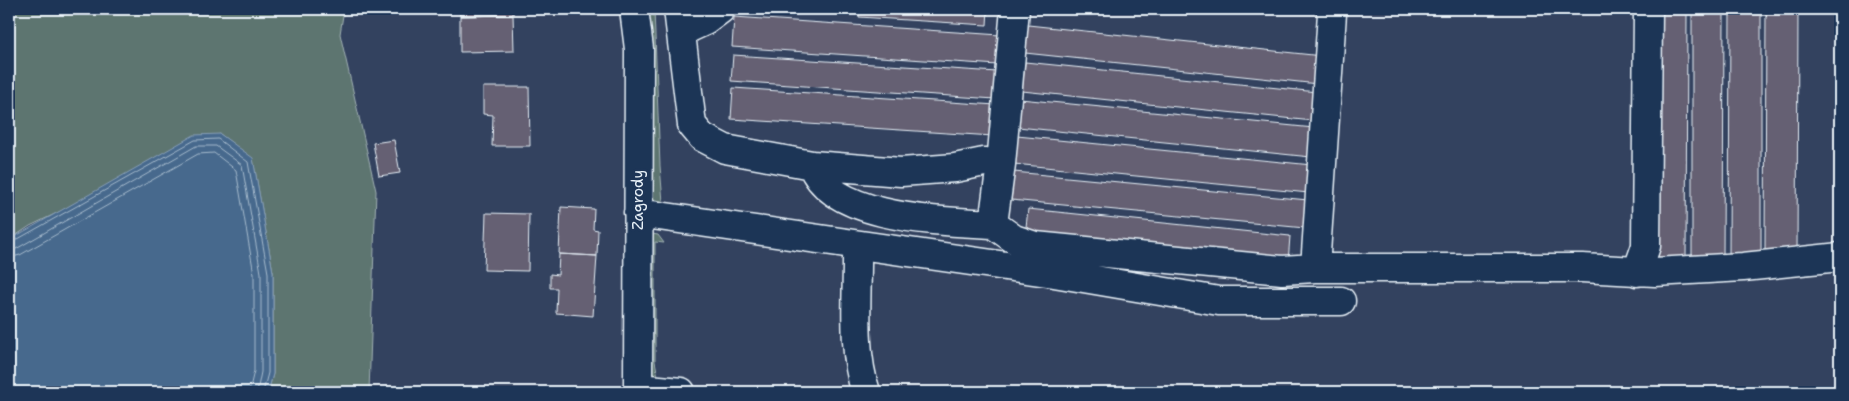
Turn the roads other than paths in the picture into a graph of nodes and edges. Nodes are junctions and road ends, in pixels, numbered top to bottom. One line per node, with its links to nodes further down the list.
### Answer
1 (634, 9): 9 (street, Zagrody)
2 (721, 9): 6 (street)
3 (1015, 9): 7 (street)
4 (1648, 9): 14 (street)
5 (1332, 10): 13 (street)
6 (681, 20): 8 (street)
7 (1001, 164): 8 (street); 10 (street)
8 (812, 165): 10 (street)
9 (638, 214): 11 (street); 16 (street, Zagrody)
10 (993, 224): 13 (street)
11 (858, 245): 15 (street); 18 (street)
12 (1840, 257): 14 (street)
13 (1315, 268): 14 (street)
14 (1638, 272)
15 (1341, 302)
16 (638, 390): 17 (street)
17 (681, 392)
18 (866, 392)

